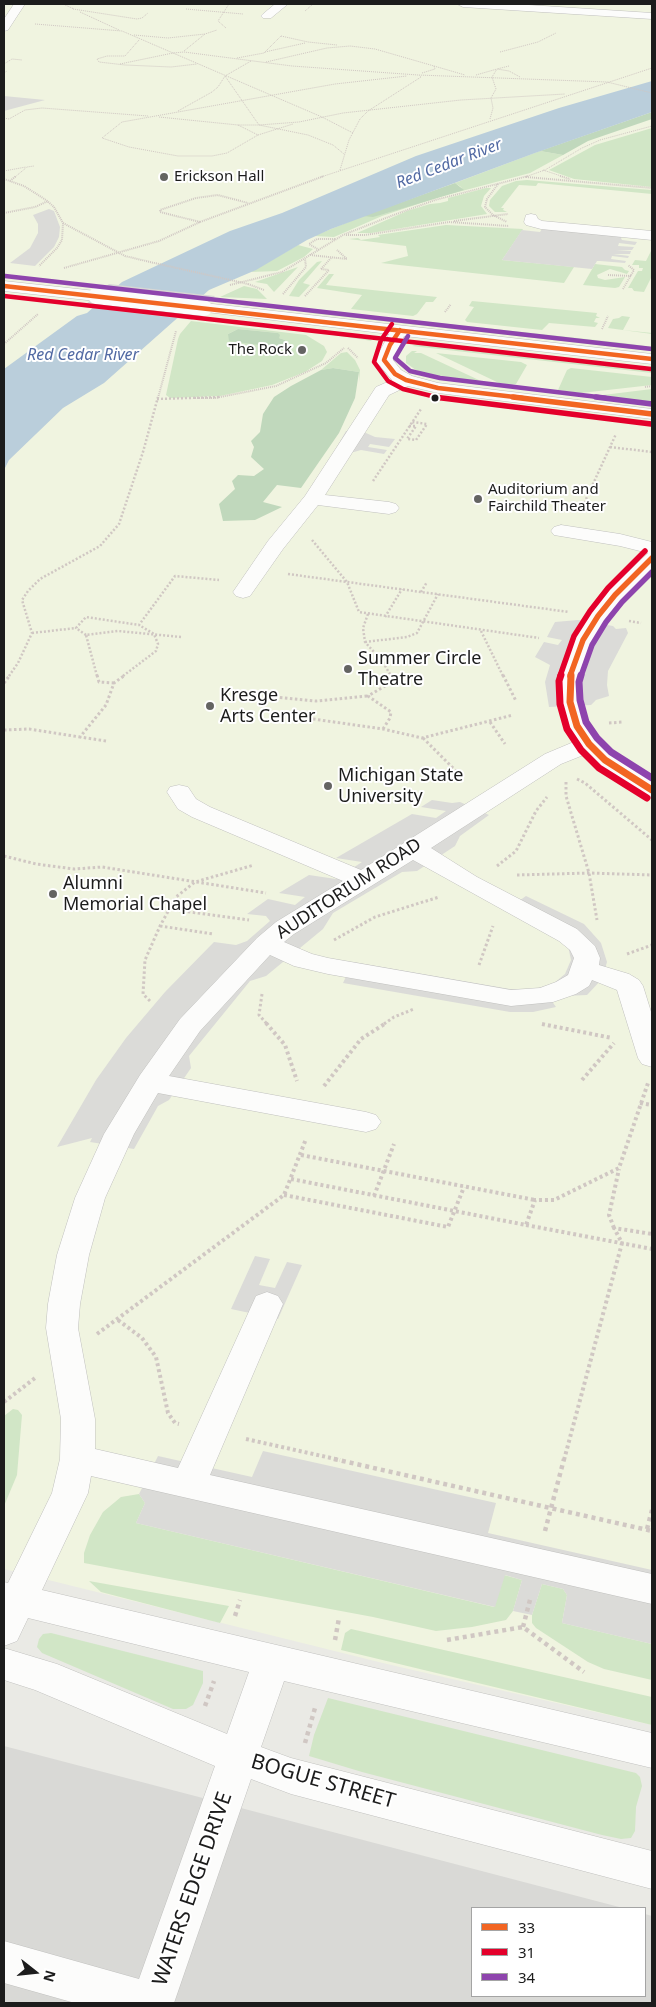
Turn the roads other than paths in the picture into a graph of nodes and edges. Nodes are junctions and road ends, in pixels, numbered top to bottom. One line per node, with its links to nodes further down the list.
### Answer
1 (19, 4): 7 (street)
2 (282, 4): 5 (street)
3 (463, 4): 4 (street)
4 (521, 6): 6 (street)
5 (267, 16)
6 (652, 16)
7 (4, 28)
8 (531, 218): 9 (street)
9 (652, 236)
10 (4, 286): 11 (street, bridge)
11 (400, 330): 12 (street); 13 (street)
12 (652, 359)
13 (406, 380): 14 (street); 15 (street)
14 (652, 414)
15 (313, 499): 16 (street); 20 (street)
16 (389, 508)
17 (561, 532): 18 (street)
18 (652, 548)
19 (652, 558): 21 (street)
20 (243, 592)
21 (589, 744): 22 (street); 24 (street, AUDITORIUM ROAD)
22 (652, 790)
23 (179, 792): 25 (street)
24 (413, 848): 25 (street, AUDITORIUM ROAD); 27 (street)
25 (362, 880): 26 (street, AUDITORIUM ROAD)
26 (266, 944): 27 (street); 29 (street, AUDITORIUM ROAD)
27 (585, 969): 28 (street)
28 (651, 1069)
29 (150, 1082): 30 (street); 32 (street, AUDITORIUM ROAD)
30 (366, 1122)
31 (267, 1304): 33 (street)
32 (77, 1459): 33 (street); 35 (street, AUDITORIUM ROAD)
33 (189, 1484): 34 (street)
34 (652, 1589)
35 (9, 1609): 36 (street)
36 (272, 1661): 38 (street); 39 (street, WATERS EDGE DRIVE)
37 (4, 1664): 39 (street, BOGUE STREET)
38 (652, 1750)
39 (240, 1758): 40 (street, BOGUE STREET); 43 (street, WATERS EDGE DRIVE)
40 (652, 1870)
41 (4, 1962): 42 (street)
42 (148, 2003)
43 (152, 2003)

